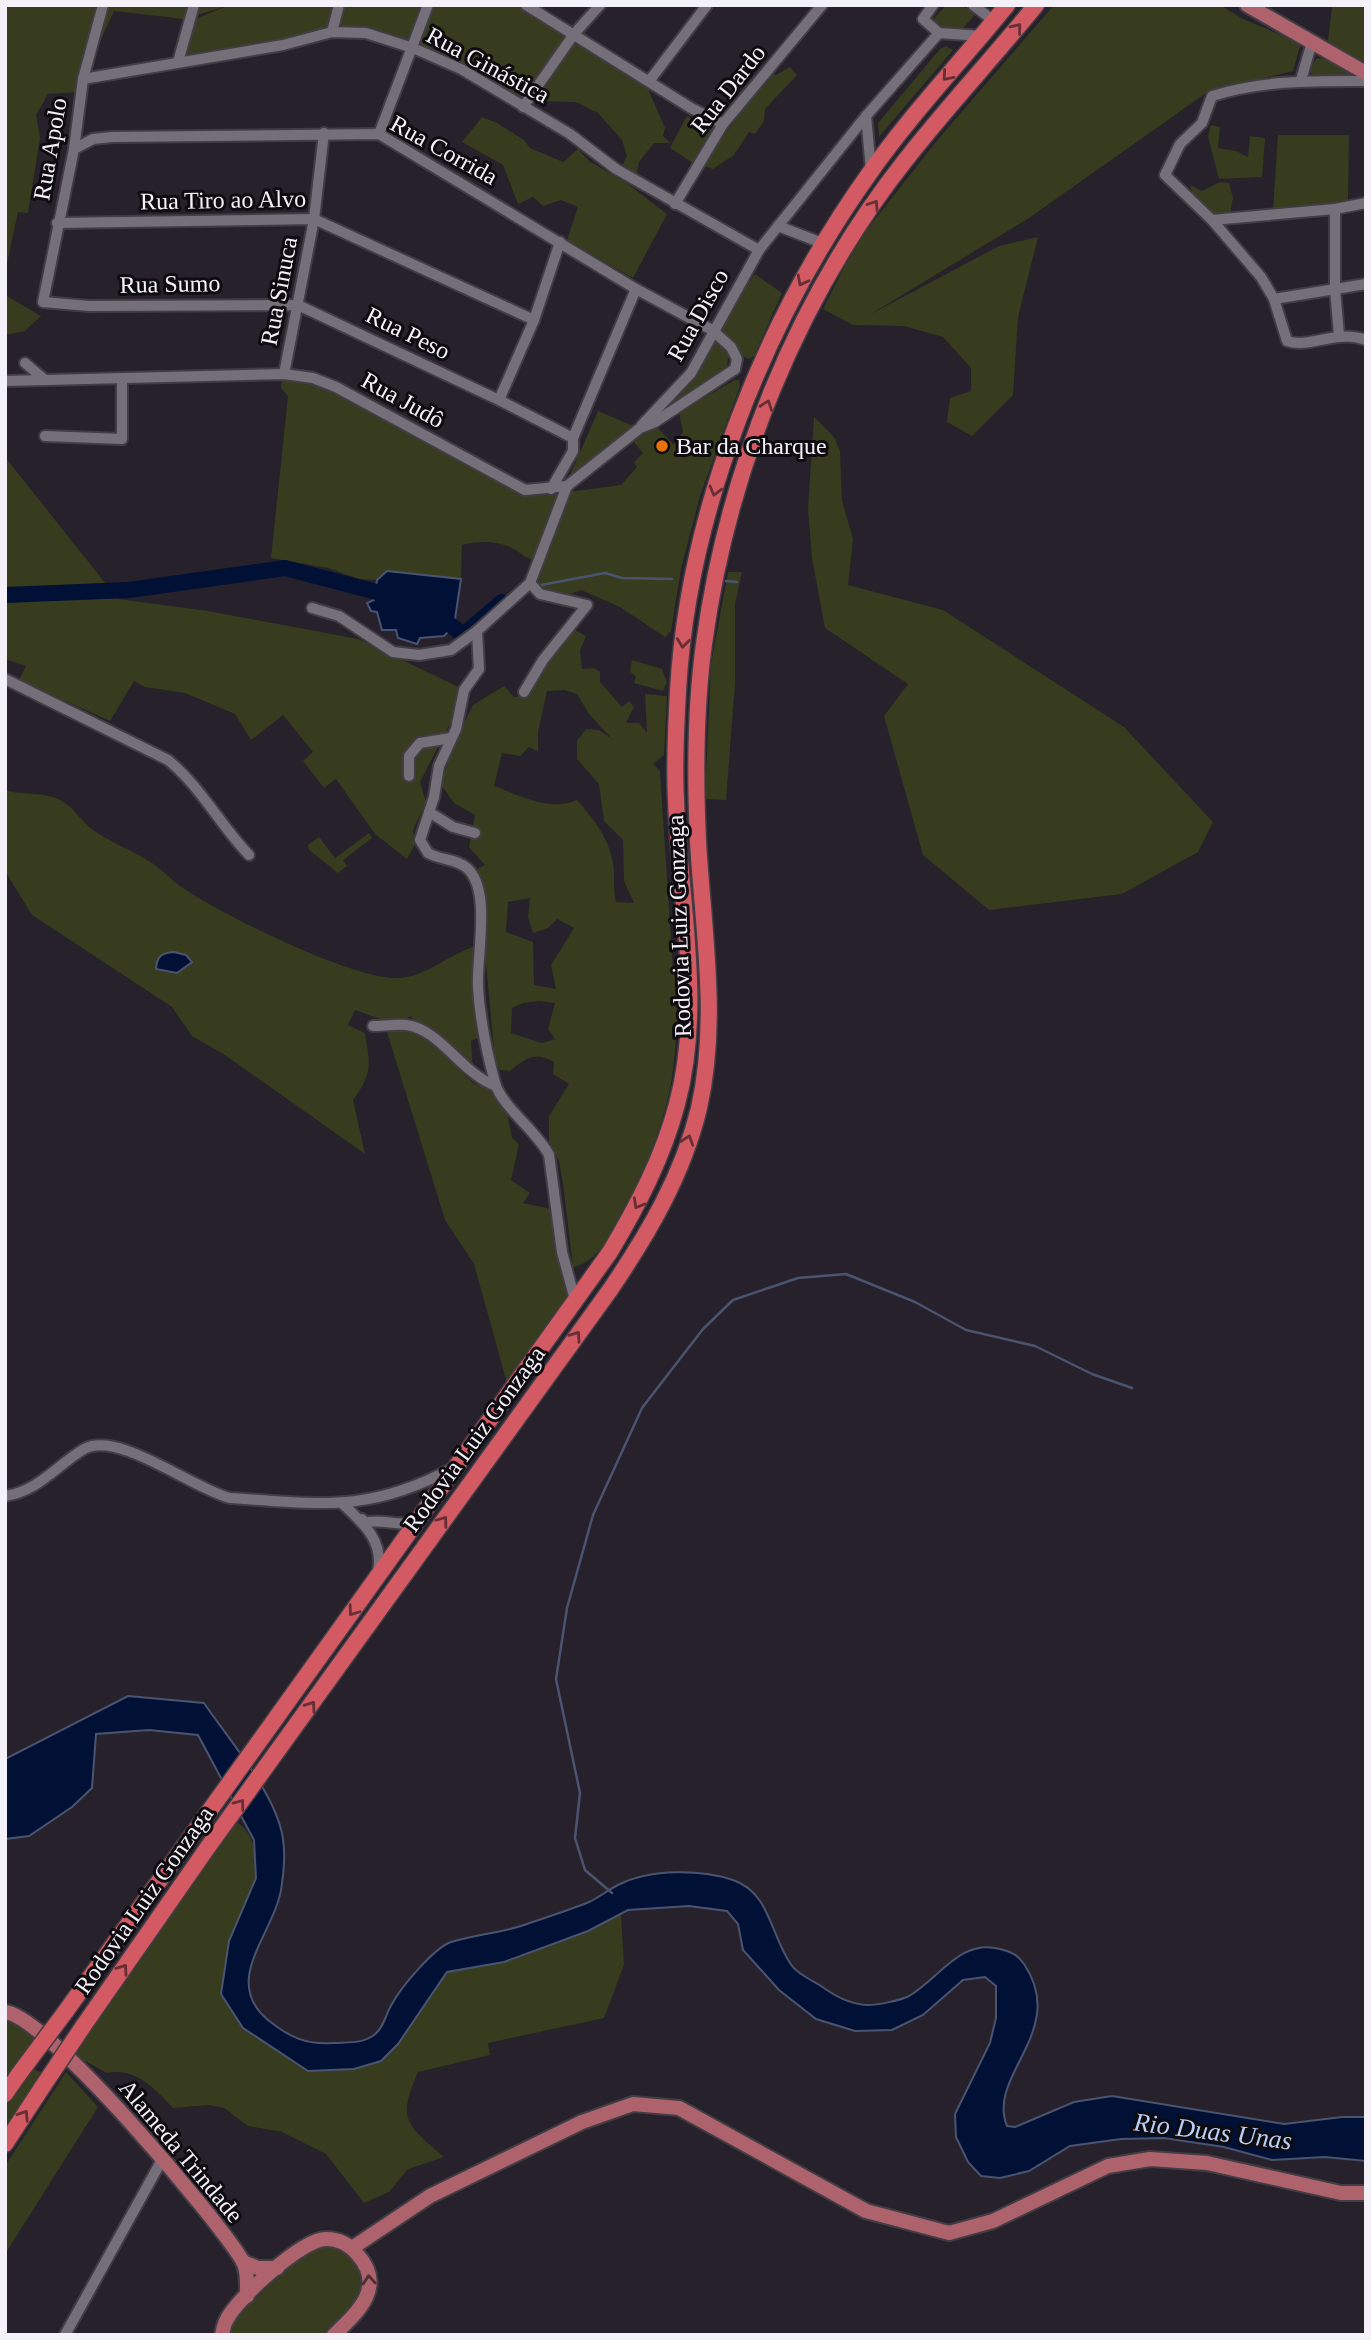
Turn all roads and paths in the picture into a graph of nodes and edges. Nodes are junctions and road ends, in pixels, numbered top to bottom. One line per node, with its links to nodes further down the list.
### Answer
1 (103, 5): 23 (street, Rua Apolo)
2 (194, 5): 21 (street)
3 (339, 5): 15 (street)
4 (428, 5): 20 (street)
5 (526, 5): 17 (street)
6 (600, 5): 17 (street)
7 (707, 5): 24 (street)
8 (822, 5): 29 (street, Rua Dardo)
9 (933, 5): 16 (street)
10 (973, 5): 14 (street)
11 (1007, 5): 14 (highway, Rodovia Luiz Gonzaga)
12 (1035, 5): 89 (highway, Rodovia Luiz Gonzaga, one-way to 12, bridge)
13 (1247, 5): 19 (main road)
14 (994, 21): 18 (highway, Rodovia Luiz Gonzaga)
15 (332, 32): 20 (street, Rua Ginástica); 21 (street, Rua Ginástica)
16 (939, 33): 18 (street); 28 (street, Rua Disco)
17 (574, 34): 24 (street); 27 (street)
18 (982, 36): 33 (highway, Rodovia Luiz Gonzaga, one-way to 33)
19 (1312, 42): 22 (main road); 25 (street)
20 (413, 48): 27 (street, Rua Ginástica); 31 (street)
21 (178, 62): 23 (street, Rua Ginástica)
22 (1366, 73)
23 (83, 79): 32 (street, Rua Apolo)
24 (650, 80): 29 (street)
25 (1301, 80): 26 (street); 38 (street)
26 (1366, 82)
27 (523, 107): 35 (street, Rua Ginástica)
28 (866, 116): 33 (street); 40 (street, Rua Disco)
29 (723, 124): 35 (street, Rua Dardo)
30 (324, 133): 31 (street, Rua Corrida); 32 (street, Rua Corrida); 37 (street, Rua Sinuca)
31 (379, 134): 41 (street, Rua Corrida)
32 (74, 149): 39 (street, Rua Apolo)
33 (871, 170): 42 (highway, Rodovia Luiz Gonzaga)
34 (1366, 203): 36 (street)
35 (675, 204): 43 (street, Rua Ginástica)
36 (1335, 209): 38 (street); 46 (street)
37 (314, 219): 39 (street, Rua Tiro ao Alvo); 49 (street, Rua Sinuca); 50 (street, Rua Tiro ao Alvo)
38 (1212, 220): 47 (street)
39 (58, 223): 48 (street, Rua Apolo)
40 (778, 226): 42 (street); 43 (street, Rua Disco)
41 (560, 242): 45 (street, Rua Corrida); 50 (street)
42 (822, 243): 57 (highway, Rodovia Luiz Gonzaga, one-way to 57)
43 (759, 250): 51 (street, Rua Disco)
44 (1366, 284): 46 (street)
45 (636, 289): 51 (street, Rua Corrida); 64 (street)
46 (1335, 289): 47 (street); 52 (street)
47 (1274, 299): 52 (street)
48 (43, 302): 49 (street, Rua Sumo)
49 (298, 305): 56 (street, Rua Sinuca); 61 (street, Rua Peso)
50 (534, 320): 61 (street)
51 (712, 330): 55 (street, Rua Corrida); 62 (street, Rua Disco)
52 (1339, 335): 53 (street)
53 (1366, 340)
54 (25, 362): 58 (street)
55 (735, 369): 57 (street); 62 (street, Rua Judô)
56 (284, 374): 59 (street, Rua Judô); 66 (street, Rua Judô)
57 (755, 379): 79 (highway, Rodovia Luiz Gonzaga, one-way to 79)
58 (45, 380): 59 (street, Rua Judô); 60 (street, Rua Judô)
59 (122, 380): 63 (street)
60 (5, 381)
61 (499, 400): 64 (street, Rua Peso)
62 (640, 428): 65 (street, Rua Judô)
63 (45, 436)
64 (573, 438): 66 (street)
65 (568, 486): 66 (street, Rua Judô); 67 (street)
66 (551, 489)
67 (530, 583): 69 (street); 71 (street)
68 (312, 608): 69 (street)
69 (477, 631): 72 (street)
70 (5, 679): 76 (street)
71 (524, 691)
72 (452, 738): 73 (street); 74 (street)
73 (409, 776)
74 (429, 812): 75 (street); 78 (street)
75 (475, 834)
76 (250, 855)
77 (373, 1026): 78 (street)
78 (496, 1086): 79 (street)
79 (575, 1300): 80 (highway, Rodovia Luiz Gonzaga)
80 (456, 1467): 82 (street); 85 (highway, Rodovia Luiz Gonzaga)
81 (5, 1496): 83 (street)
82 (359, 1502): 83 (street); 84 (street)
83 (343, 1504): 84 (street)
84 (363, 1522): 85 (street); 86 (street)
85 (416, 1522): 86 (highway, Rodovia Luiz Gonzaga)
86 (376, 1579): 88 (highway, Rodovia Luiz Gonzaga, one-way to 88, bridge)
87 (5, 2012): 90 (main road, Alameda Trindade)
88 (5, 2094)
89 (5, 2144)
90 (163, 2158): 93 (main road, Alameda Trindade); 96 (street)
91 (1366, 2193): 92 (main road)
92 (352, 2248): 94 (main road); 98 (main road, one-way to 92)
93 (243, 2262): 94 (main road); 95 (main road)
94 (277, 2268): 95 (main road)
95 (247, 2296): 97 (main road)
96 (65, 2335)
97 (222, 2335)
98 (334, 2335)

